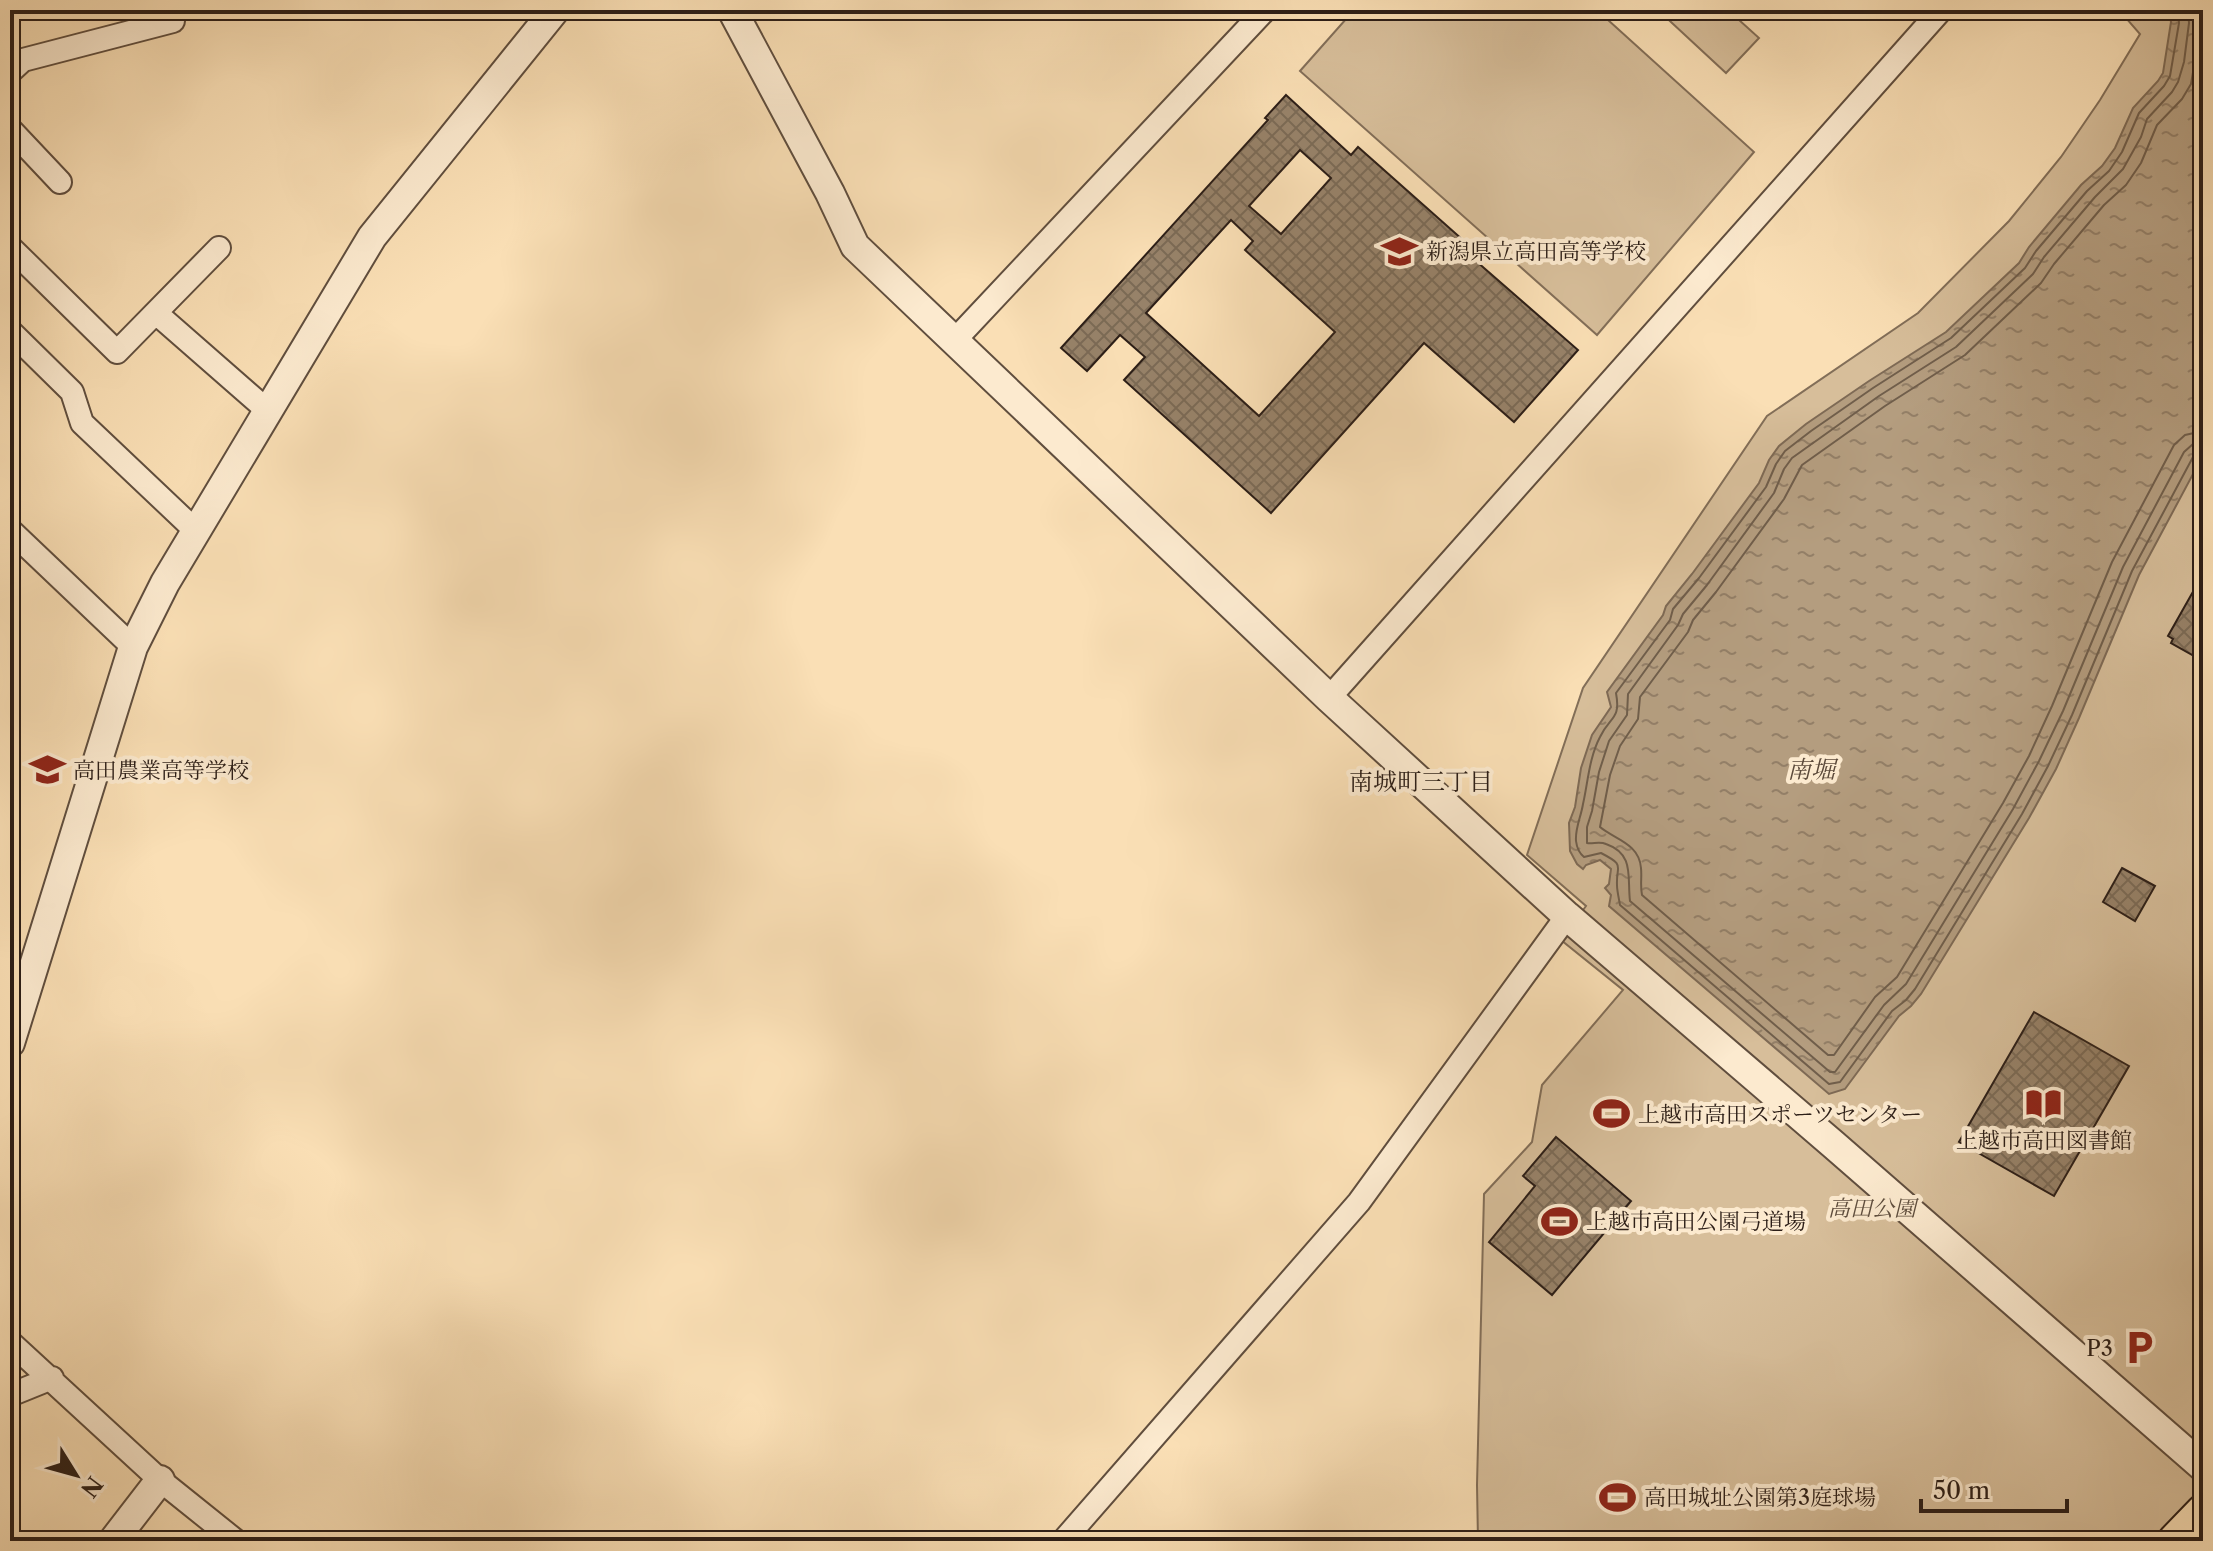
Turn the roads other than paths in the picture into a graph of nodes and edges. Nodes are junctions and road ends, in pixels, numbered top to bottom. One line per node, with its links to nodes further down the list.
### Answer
1 (172, 10): 6 (street)
2 (555, 10): 14 (street)
3 (732, 10): 13 (street)
4 (1265, 10): 13 (street)
5 (1941, 10): 18 (street)
6 (10, 72)
7 (10, 129): 8 (street)
8 (60, 182)
9 (10, 247): 11 (street)
10 (219, 248): 11 (street)
11 (156, 313): 14 (street)
12 (10, 331): 16 (street)
13 (954, 341): 18 (street)
14 (268, 411): 16 (street)
15 (10, 530): 17 (street)
16 (196, 531): 17 (street)
17 (133, 647): 20 (street)
18 (1329, 698): 19 (street)
19 (1567, 916): 24 (street); 29 (street)
20 (10, 1043)
21 (10, 1342): 22 (street)
22 (52, 1378): 23 (street); 25 (street)
23 (10, 1395)
24 (2203, 1467)
25 (160, 1480): 27 (street); 28 (street)
26 (2203, 1512): 30 (main road)
27 (225, 1536)
28 (113, 1541)
29 (1063, 1541)
30 (2175, 1541)

